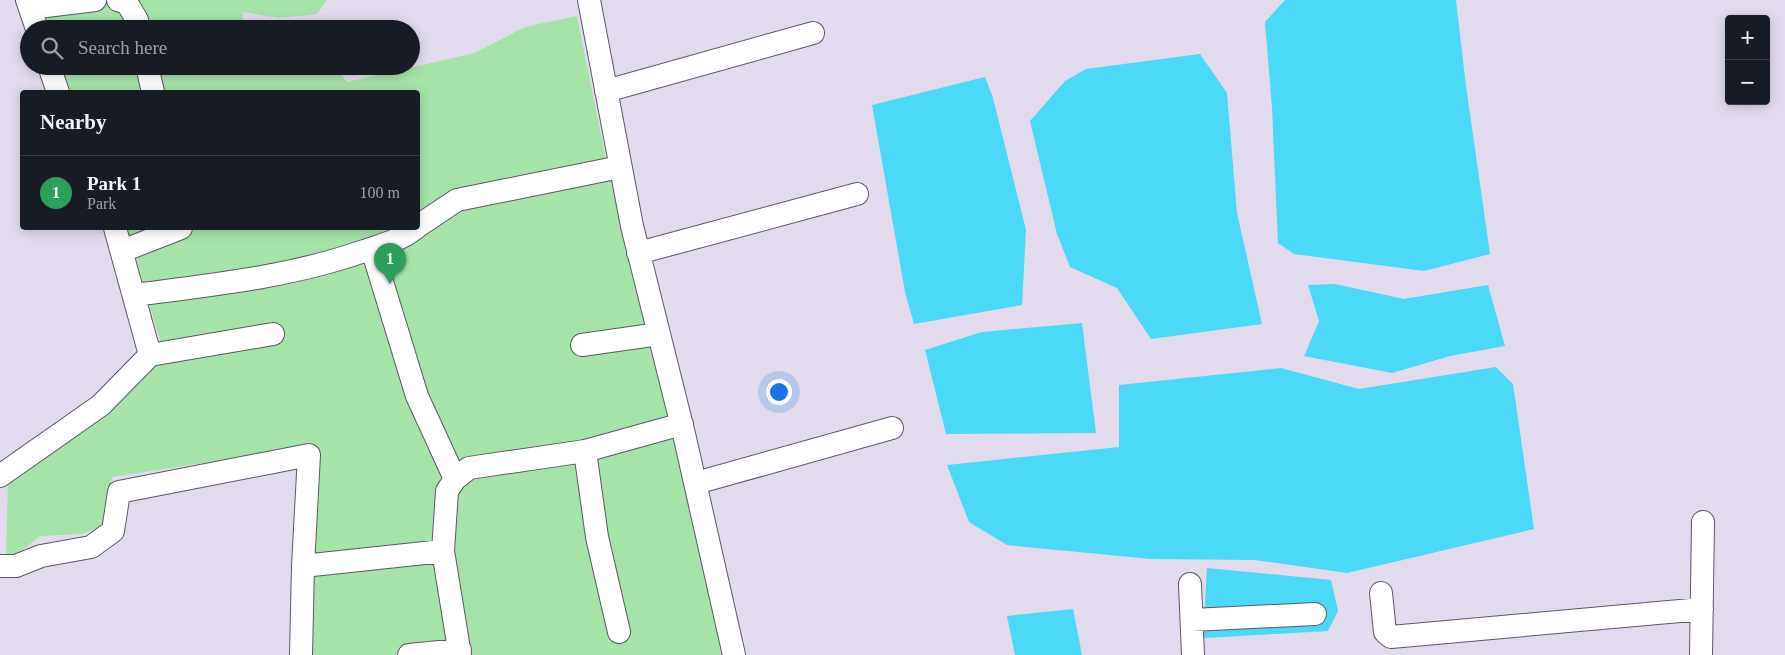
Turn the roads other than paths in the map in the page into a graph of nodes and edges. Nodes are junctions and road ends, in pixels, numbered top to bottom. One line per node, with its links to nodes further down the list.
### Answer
1 (95, 0): 4 (street)
2 (118, 0): 5 (street)
3 (589, 0): 11 (street)
4 (32, 12)
5 (137, 20)
6 (813, 33): 11 (street)
7 (52, 75): 9 (street)
8 (149, 75): 10 (street)
9 (57, 90)
10 (153, 90)
11 (606, 91): 12 (street)
12 (620, 166): 14 (street); 20 (street)
13 (857, 194): 20 (street)
14 (420, 225)
15 (116, 230): 19 (street)
16 (175, 230): 19 (street)
17 (413, 230): 18 (street)
18 (372, 248): 21 (street); 30 (street)
19 (122, 251): 21 (street)
20 (638, 252): 23 (street)
21 (134, 295): 25 (street)
22 (272, 334): 25 (street)
23 (659, 334): 24 (street); 26 (street)
24 (582, 345)
25 (150, 355): 29 (street)
26 (682, 424): 28 (street); 31 (street)
27 (892, 428): 31 (street)
28 (585, 451): 30 (street); 41 (street)
29 (0, 476)
30 (455, 479): 33 (street)
31 (696, 483): 45 (street)
32 (1702, 522): 38 (street)
33 (443, 551): 35 (street); 42 (street)
34 (0, 566): 35 (street)
35 (303, 566): 43 (street)
36 (1190, 584): 40 (street)
37 (1381, 593): 38 (street)
38 (1702, 609): 47 (street)
39 (1315, 614): 40 (street)
40 (1192, 620): 46 (street)
41 (619, 632)
42 (460, 652): 44 (street)
43 (301, 655)
44 (409, 655)
45 (734, 655)
46 (1193, 655)
47 (1701, 655)

